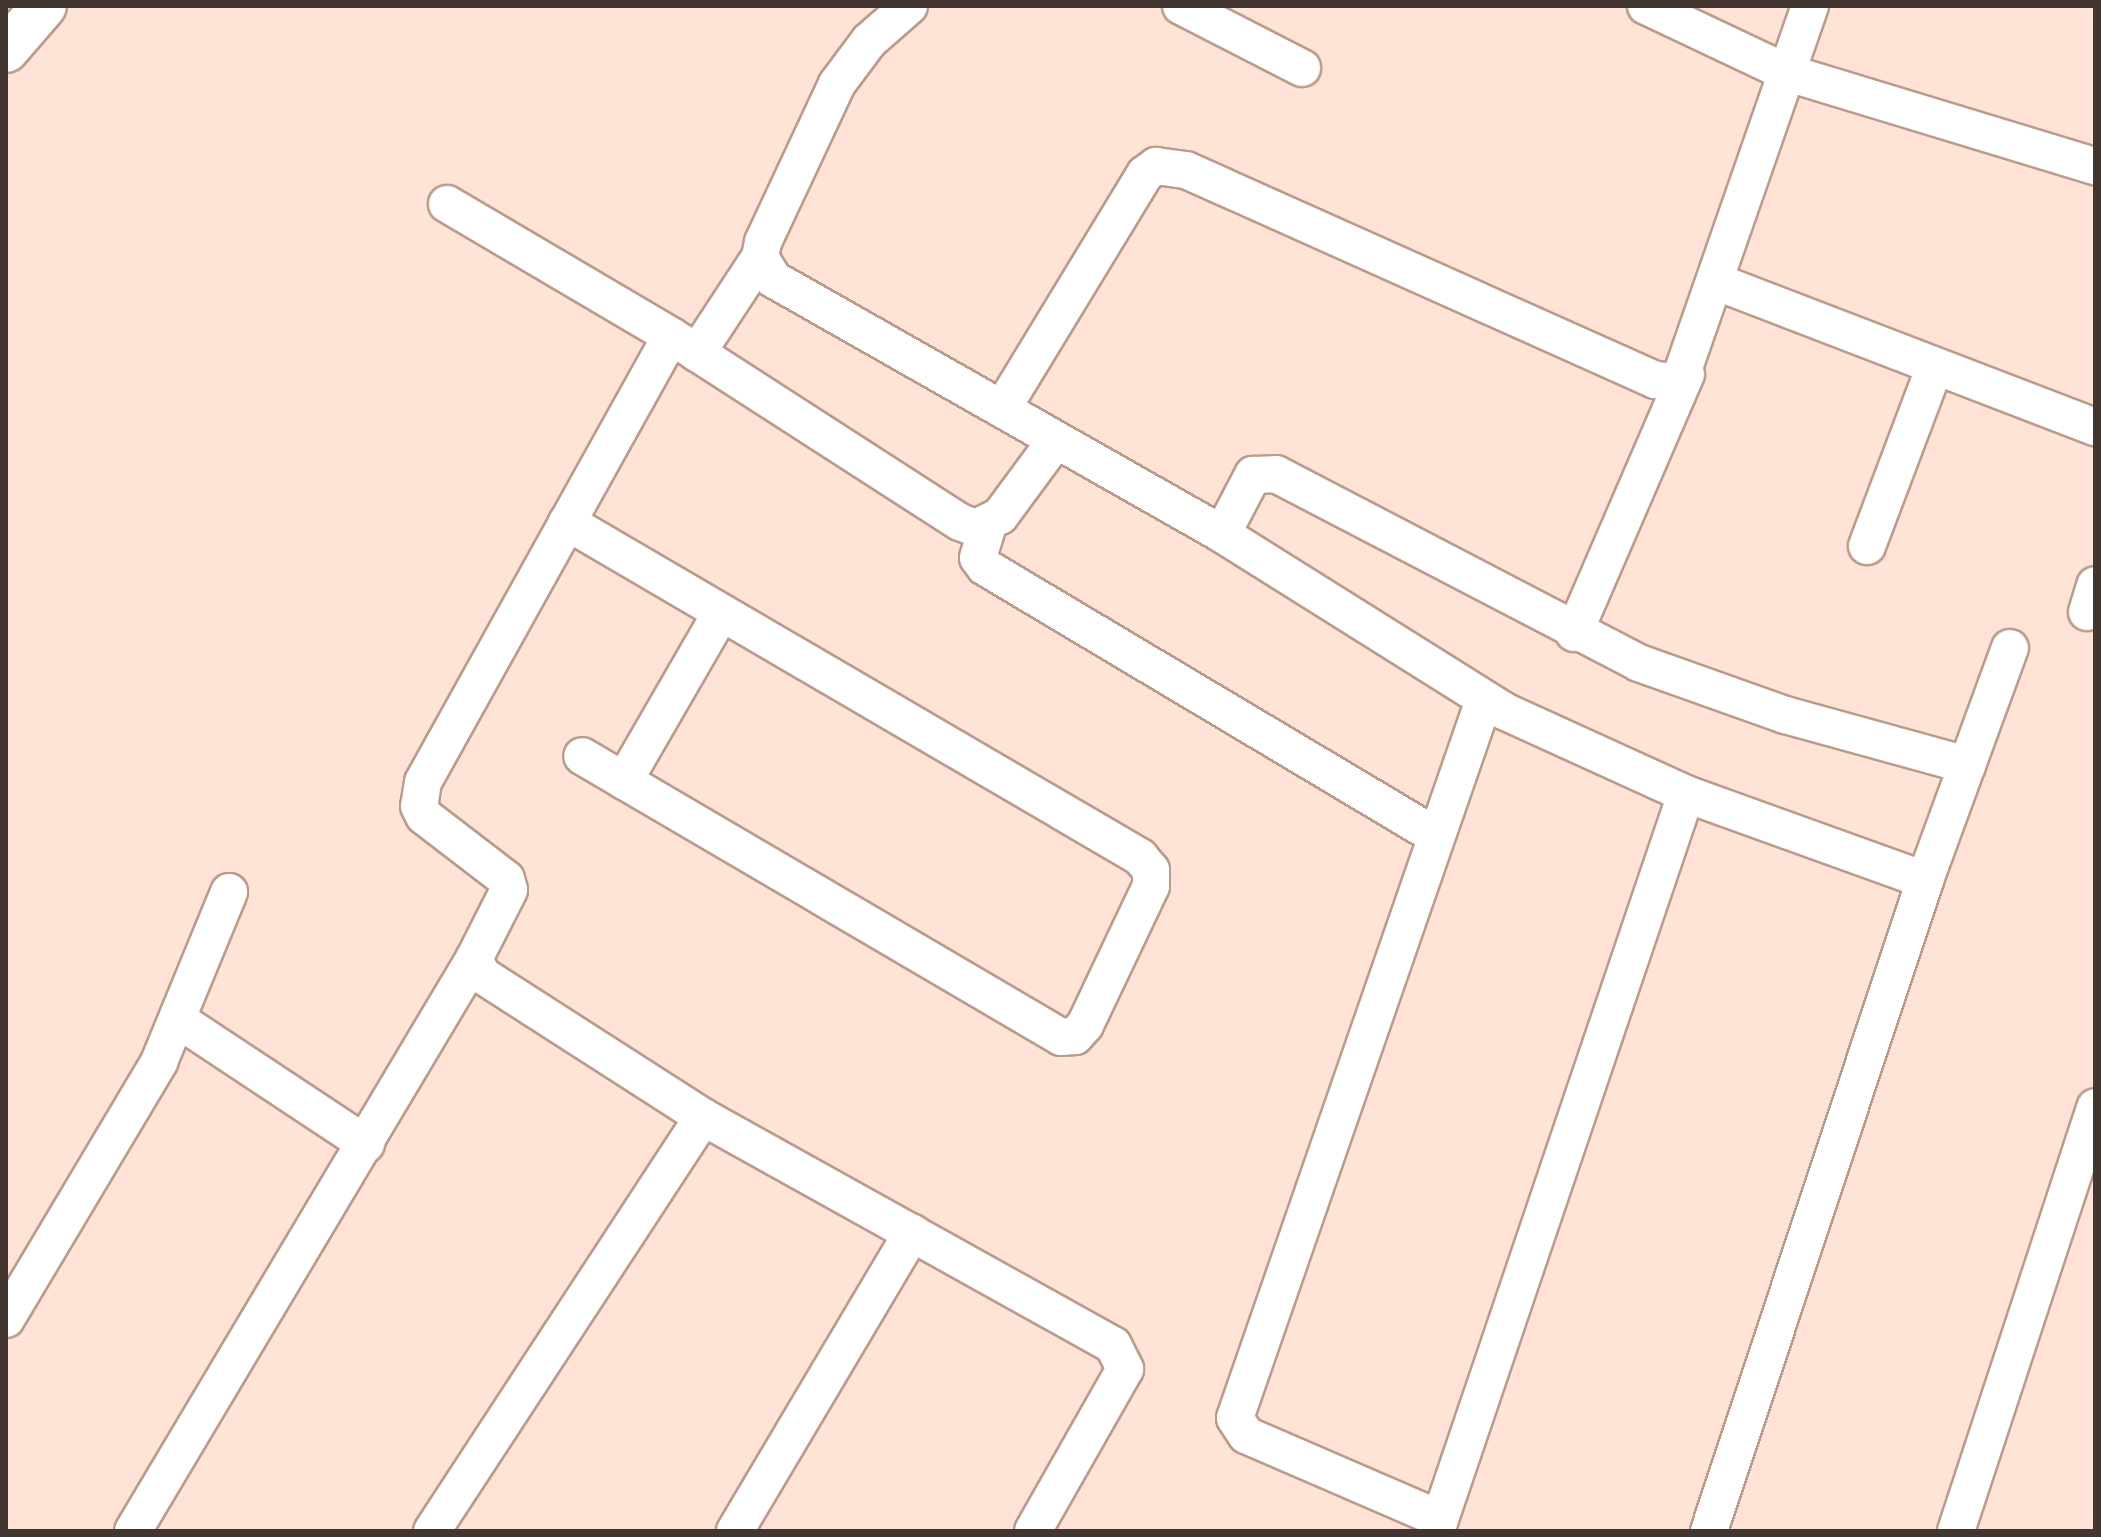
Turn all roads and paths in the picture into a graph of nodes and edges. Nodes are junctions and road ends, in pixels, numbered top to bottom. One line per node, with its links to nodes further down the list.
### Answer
1 (44, 6): 6 (highway)
2 (909, 6): 11 (street)
3 (1181, 6): 7 (street)
4 (1646, 6): 8 (street)
5 (1810, 6): 8 (street)
6 (6, 50)
7 (1302, 68)
8 (1788, 73): 9 (street); 12 (street)
9 (2095, 166)
10 (447, 204): 13 (street)
11 (760, 257): 13 (street); 16 (street)
12 (1717, 282): 14 (street); 15 (street)
13 (684, 344): 19 (street); 20 (street)
14 (1935, 366): 17 (street); 22 (street)
15 (1686, 374): 16 (street); 24 (street)
16 (1002, 409): 18 (street)
17 (2095, 427)
18 (1056, 440): 20 (street); 21 (street)
19 (567, 522): 23 (street); 34 (street)
20 (988, 525): 31 (street)
21 (1222, 534): 24 (street); 26 (street)
22 (1867, 546)
23 (721, 613): 29 (street); 29 (street)
24 (1574, 633): 28 (street)
25 (2010, 648): 28 (street)
26 (1484, 700): 30 (street); 31 (street)
27 (582, 756): 29 (street)
28 (1967, 765): 32 (street)
29 (624, 781)
30 (1686, 794): 32 (street); 41 (street)
31 (1436, 836): 41 (street)
32 (1925, 880): 46 (street)
33 (229, 892): 35 (street)
34 (474, 959): 37 (street); 38 (street)
35 (180, 1021): 38 (street); 40 (street)
36 (2095, 1107): 47 (street)
37 (703, 1117): 39 (street); 43 (street)
38 (366, 1144): 42 (street)
39 (912, 1233): 44 (street); 45 (street)
40 (6, 1319)
41 (1438, 1525)
42 (133, 1531)
43 (432, 1531)
44 (735, 1531)
45 (1033, 1531)
46 (1709, 1531)
47 (1956, 1531)

